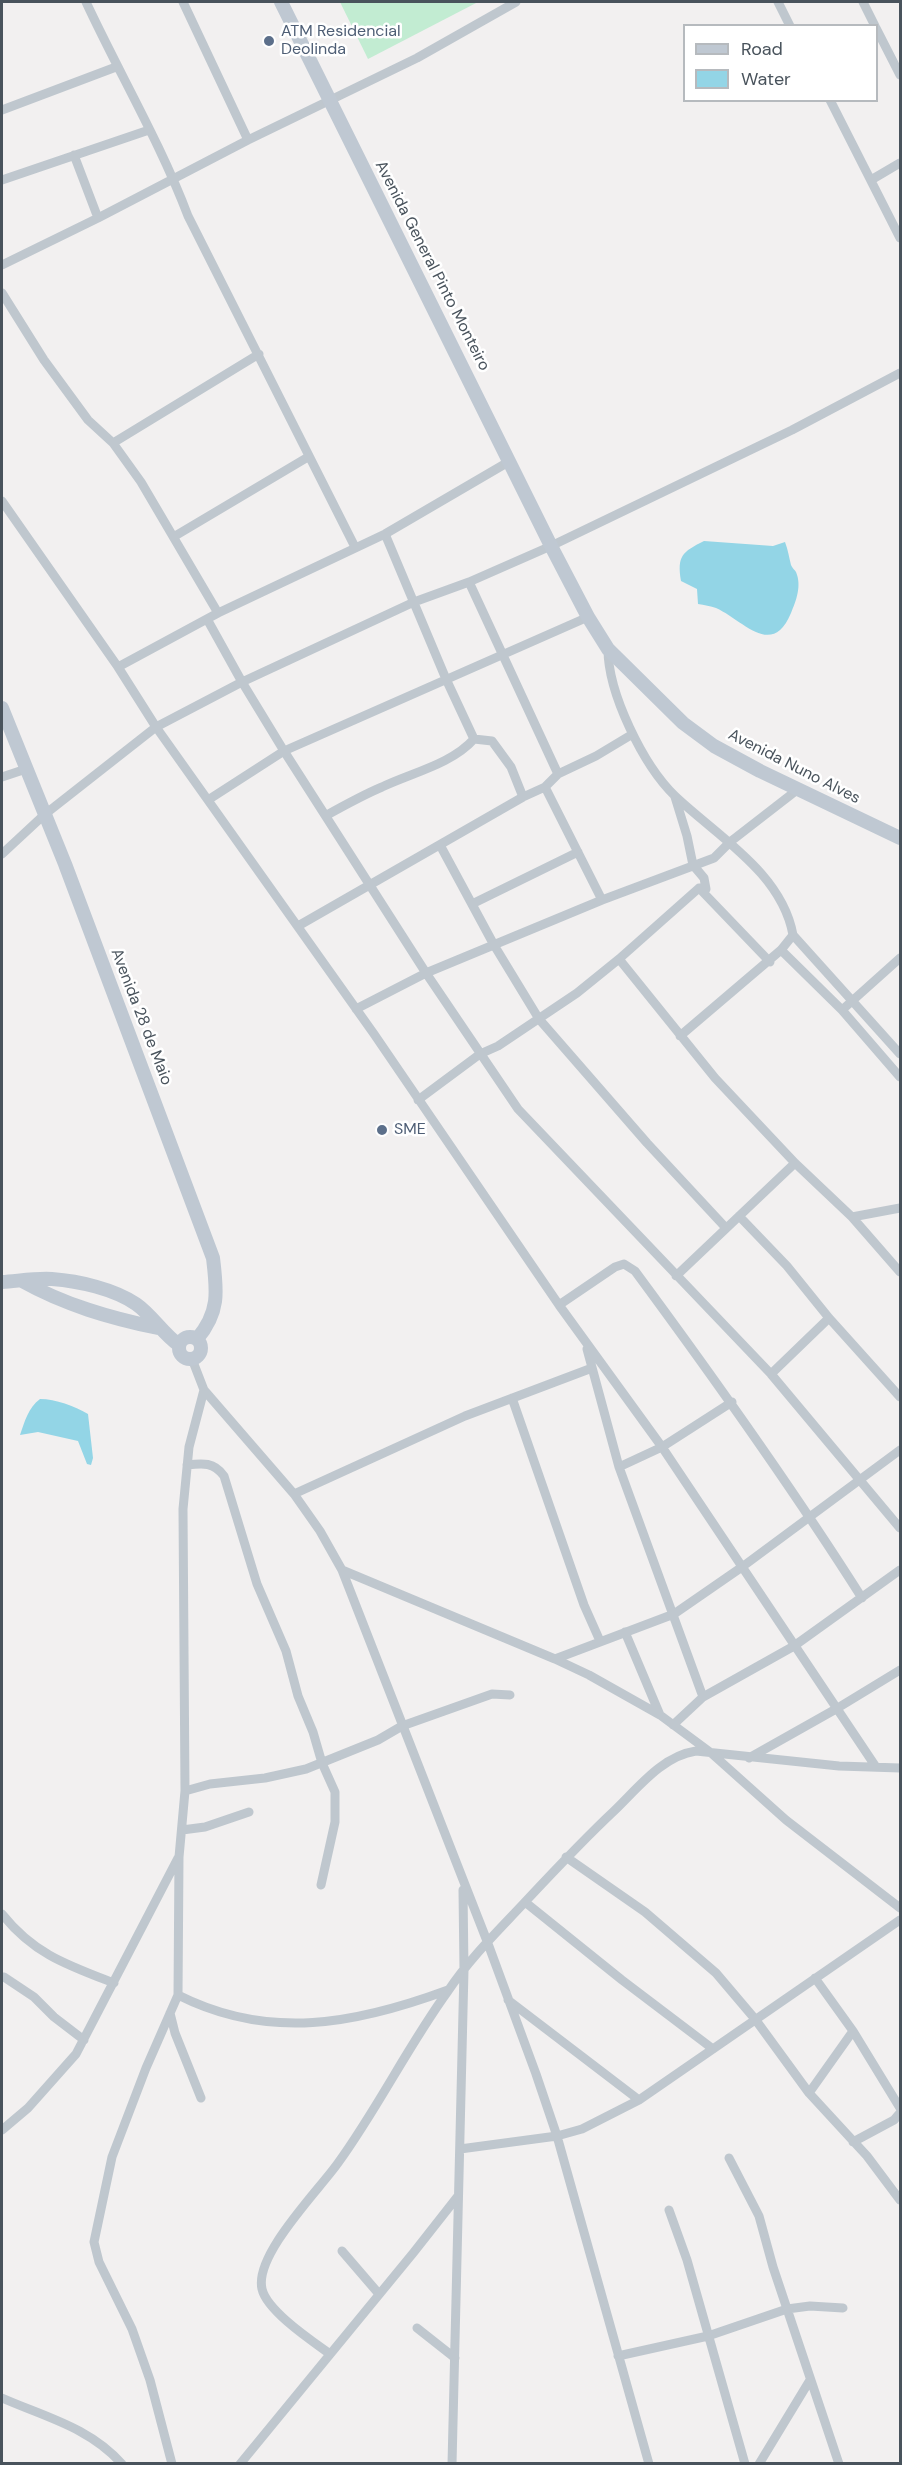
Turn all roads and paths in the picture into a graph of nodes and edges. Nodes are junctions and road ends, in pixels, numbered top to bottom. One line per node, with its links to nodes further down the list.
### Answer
1 (86, 2): 10 (street)
2 (183, 2): 16 (street)
3 (282, 2): 12 (street, Avenida General Pinto Monteiro)
4 (516, 2): 12 (street)
5 (781, 2): 7 (street)
6 (863, 2): 8 (street)
7 (789, 24)
8 (874, 24)
9 (878, 31): 11 (street)
10 (116, 67): 14 (street); 15 (street)
11 (900, 75)
12 (332, 101): 16 (street); 30 (street, Avenida General Pinto Monteiro)
13 (831, 102): 21 (street)
14 (2, 110)
15 (149, 130): 17 (street); 19 (street)
16 (248, 140): 19 (street)
17 (74, 155): 20 (street); 22 (street)
18 (900, 163): 21 (street)
19 (174, 177): 22 (street); 26 (street)
20 (2, 180)
21 (871, 180): 23 (street)
22 (98, 218): 24 (street)
23 (900, 238)
24 (2, 265)
25 (2, 293): 28 (street)
26 (258, 354): 28 (street); 29 (street)
27 (900, 373): 34 (street)
28 (112, 443): 33 (street)
29 (308, 457): 33 (street); 35 (street)
30 (510, 461): 32 (street); 34 (street, Avenida General Pinto Monteiro)
31 (2, 501): 43 (street)
32 (385, 534): 35 (street); 37 (street)
33 (174, 536): 38 (street)
34 (551, 546): 36 (street); 39 (street, Avenida Nuno Alves)
35 (355, 547): 38 (street)
36 (469, 582): 37 (street); 42 (street)
37 (414, 602): 44 (street); 45 (street)
38 (218, 613): 40 (street)
39 (588, 617): 41 (street, Avenida Nuno Alves); 42 (street)
40 (207, 619): 43 (street); 45 (street)
41 (608, 649): 48 (street); 55 (street, Avenida Nuno Alves)
42 (503, 656): 44 (street); 52 (street)
43 (118, 667): 47 (street)
44 (446, 679): 49 (street); 50 (street)
45 (242, 682): 47 (street); 50 (street)
46 (2, 708): 51 (street, Avenida 28 de Maio)
47 (156, 726): 58 (street); 59 (street)
48 (632, 735): 52 (street); 56 (street)
49 (474, 739): 57 (street); 60 (street)
50 (284, 751): 58 (street); 60 (street)
51 (26, 769): 53 (street); 59 (street, Avenida 28 de Maio)
52 (558, 774): 54 (street)
53 (2, 777)
54 (545, 787): 57 (street); 64 (street)
55 (797, 790): 61 (street, Avenida Nuno Alves); 62 (street)
56 (674, 795): 62 (street); 66 (street)
57 (523, 796): 63 (street)
58 (208, 800): 71 (street)
59 (44, 815): 65 (street); 100 (street, Avenida 28 de Maio)
60 (327, 815): 67 (street)
61 (900, 838)
62 (730, 842): 66 (street); 72 (street)
63 (440, 845): 67 (street); 70 (street)
64 (578, 852): 69 (street); 70 (street)
65 (2, 854)
66 (693, 865): 68 (street); 69 (street)
67 (369, 884): 71 (street); 78 (street)
68 (699, 888): 76 (street); 77 (street)
69 (602, 900): 73 (street)
70 (472, 904): 73 (street)
71 (298, 926): 80 (street)
72 (793, 935): 74 (street); 79 (street)
73 (494, 945): 78 (street); 82 (street)
74 (782, 950): 77 (street); 81 (street)
75 (900, 958): 79 (street)
76 (619, 959): 82 (street); 83 (street)
77 (770, 962): 83 (street)
78 (426, 973): 80 (street); 84 (street)
79 (854, 1002): 81 (street); 85 (street)
80 (356, 1009): 87 (street)
81 (842, 1010): 86 (street)
82 (539, 1019): 84 (street); 92 (street)
83 (680, 1036): 88 (street)
84 (480, 1054): 87 (street); 94 (street)
85 (900, 1054)
86 (899, 1072)
87 (418, 1101): 97 (street)
88 (795, 1163): 90 (street); 91 (street)
89 (900, 1208): 91 (street)
90 (739, 1216): 92 (street); 98 (street)
91 (852, 1216): 93 (street)
92 (726, 1228): 94 (street)
93 (900, 1272)
94 (676, 1276): 105 (street)
95 (22, 1281): 96 (street); 99 (street); 99 (street)
96 (2, 1282)
97 (559, 1305): 101 (street); 109 (street)
98 (829, 1318): 105 (street); 107 (street)
99 (158, 1328): 102 (street)
100 (197, 1339): 102 (street); 103 (street)
101 (585, 1343): 104 (street); 110 (street)
102 (179, 1346): 103 (street)
103 (192, 1359): 106 (street)
104 (592, 1368): 108 (street); 113 (street)
105 (771, 1374): 114 (street)
106 (204, 1390): 112 (street); 115 (street)
107 (900, 1397)
108 (512, 1398): 115 (street); 124 (street)
109 (732, 1402): 110 (street); 116 (street)
110 (662, 1447): 113 (street); 118 (street)
111 (900, 1450): 114 (street)
112 (187, 1465): 136 (street); 139 (street)
113 (619, 1467): 122 (street)
114 (860, 1478): 116 (street); 117 (street)
115 (294, 1494): 119 (street)
116 (810, 1515): 118 (street); 121 (street)
117 (900, 1528)
118 (742, 1567): 122 (street); 125 (street)
119 (342, 1570): 126 (street); 133 (street)
120 (900, 1570): 121 (street)
121 (862, 1598): 125 (street)
122 (674, 1614): 123 (street); 129 (street)
123 (625, 1632): 124 (street); 131 (street)
124 (600, 1641): 126 (street)
125 (794, 1646): 129 (street); 130 (street)
126 (555, 1659): 131 (street)
127 (900, 1670): 130 (street)
128 (510, 1695): 133 (street)
129 (703, 1697): 132 (street)
130 (836, 1709): 135 (street); 137 (street)
131 (660, 1715): 132 (street)
132 (674, 1725): 134 (street)
133 (402, 1726): 136 (street); 144 (street)
134 (710, 1752): 135 (street); 143 (street); 147 (street)
135 (749, 1758): 137 (street)
136 (322, 1763): 139 (street); 145 (street)
137 (876, 1767): 138 (street)
138 (900, 1768)
139 (185, 1791): 141 (street)
140 (249, 1812): 141 (street)
141 (182, 1830): 142 (street)
142 (179, 1857): 154 (street); 156 (street)
143 (566, 1857): 146 (street); 159 (street)
144 (462, 1881): 150 (street); 151 (street)
145 (321, 1885)
146 (525, 1902): 150 (street); 162 (street)
147 (900, 1908)
148 (2, 1914): 154 (street)
149 (900, 1920): 153 (street)
150 (488, 1941): 151 (street); 157 (street)
151 (464, 1970): 155 (street); 171 (street)
152 (4, 1977): 161 (street)
153 (815, 1978): 159 (street); 160 (street)
154 (114, 1983): 161 (street)
155 (448, 1990): 156 (street); 182 (street)
156 (178, 1995): 158 (street)
157 (508, 2000): 165 (street); 169 (street)
158 (170, 2013): 164 (street); 188 (street)
159 (755, 2019): 162 (street); 163 (street)
160 (853, 2031): 163 (street); 166 (street)
161 (84, 2040): 168 (street)
162 (713, 2049): 165 (street)
163 (809, 2093): 170 (street)
164 (201, 2098)
165 (639, 2100): 169 (street)
166 (900, 2108)
167 (900, 2113): 170 (street)
168 (2, 2130)
169 (557, 2136): 171 (street); 183 (street)
170 (853, 2142): 174 (street)
171 (460, 2149): 173 (street)
172 (729, 2158): 179 (street)
173 (458, 2196): 177 (street); 184 (street)
174 (900, 2200)
175 (669, 2210): 181 (street)
176 (342, 2251): 177 (street)
177 (379, 2294): 182 (street)
178 (843, 2308): 179 (street)
179 (787, 2309): 181 (street); 185 (street)
180 (417, 2328): 184 (street)
181 (708, 2336): 183 (street); 192 (street)
182 (330, 2355): 189 (street)
183 (618, 2356): 191 (street)
184 (455, 2358): 190 (street)
185 (810, 2380): 193 (street); 194 (street)
186 (2, 2398): 187 (street)
187 (122, 2463)
188 (172, 2463)
189 (240, 2463)
190 (452, 2463)
191 (649, 2463)
192 (745, 2463)
193 (759, 2463)
194 (839, 2463)

